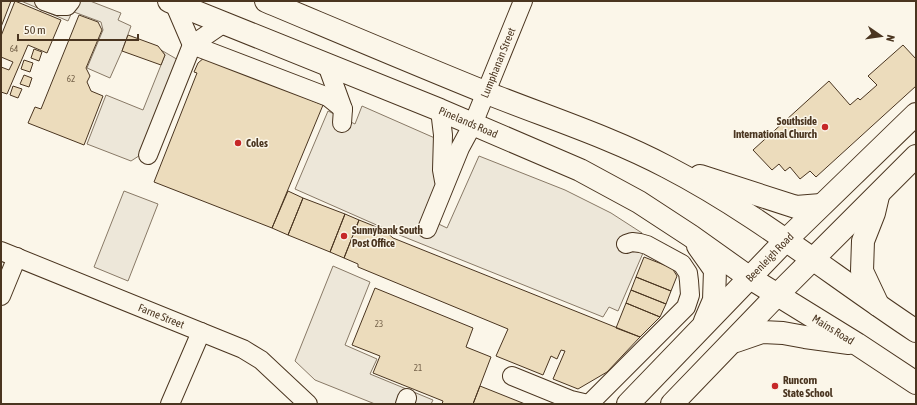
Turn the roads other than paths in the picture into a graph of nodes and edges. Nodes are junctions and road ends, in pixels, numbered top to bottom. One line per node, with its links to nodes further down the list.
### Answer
1 (44, 1): 2 (street)
2 (71, 1)
3 (266, 1): 9 (main road)
4 (523, 1): 9 (street, Lumphanan Street)
5 (172, 2): 6 (main road, Pinelands Road); 7 (street)
6 (224, 23): 7 (street); 8 (main road, Pinelands Road)
7 (192, 45): 8 (street); 13 (street)
8 (327, 65): 10 (main road, Pinelands Road)
9 (486, 92): 12 (street, Lumphanan Street); 15 (main road)
10 (440, 110): 12 (main road, Pinelands Road); 16 (street)
11 (916, 114): 18 (main road, Beenleigh Road)
12 (473, 124): 16 (street, Lumphanan Street); 16 (street, Lumphanan Street); 19 (main road, Pinelands Road)
13 (148, 155)
14 (912, 163): 17 (main road)
15 (667, 167): 18 (main road); 20 (main road)
16 (445, 184)
17 (879, 193): 23 (main road); 27 (main road)
18 (821, 205): 20 (main road, Beenleigh Road)
19 (691, 236): 24 (main road, Pinelands Road); 28 (main road)
20 (786, 240): 23 (main road); 24 (main road, Beenleigh Road)
21 (626, 244): 37 (street)
22 (9, 254): 26 (street); 30 (street, Farne Street)
23 (812, 259): 25 (main road); 27 (main road)
24 (750, 278): 25 (main road, Mains Road); 28 (main road, Beenleigh Road)
25 (777, 295): 31 (main road); 32 (main road, Mains Road)
26 (1, 296)
27 (879, 307): 29 (main road)
28 (701, 330): 38 (main road, Beenleigh Road)
29 (916, 331)
30 (201, 332): 35 (street); 36 (street, Farne Street)
31 (731, 343): 32 (main road); 39 (main road)
32 (857, 344): 34 (main road, Mains Road)
33 (512, 376): 37 (street)
34 (916, 383)
35 (170, 404)
36 (308, 404)
37 (588, 404)
38 (628, 404)
39 (672, 404)

